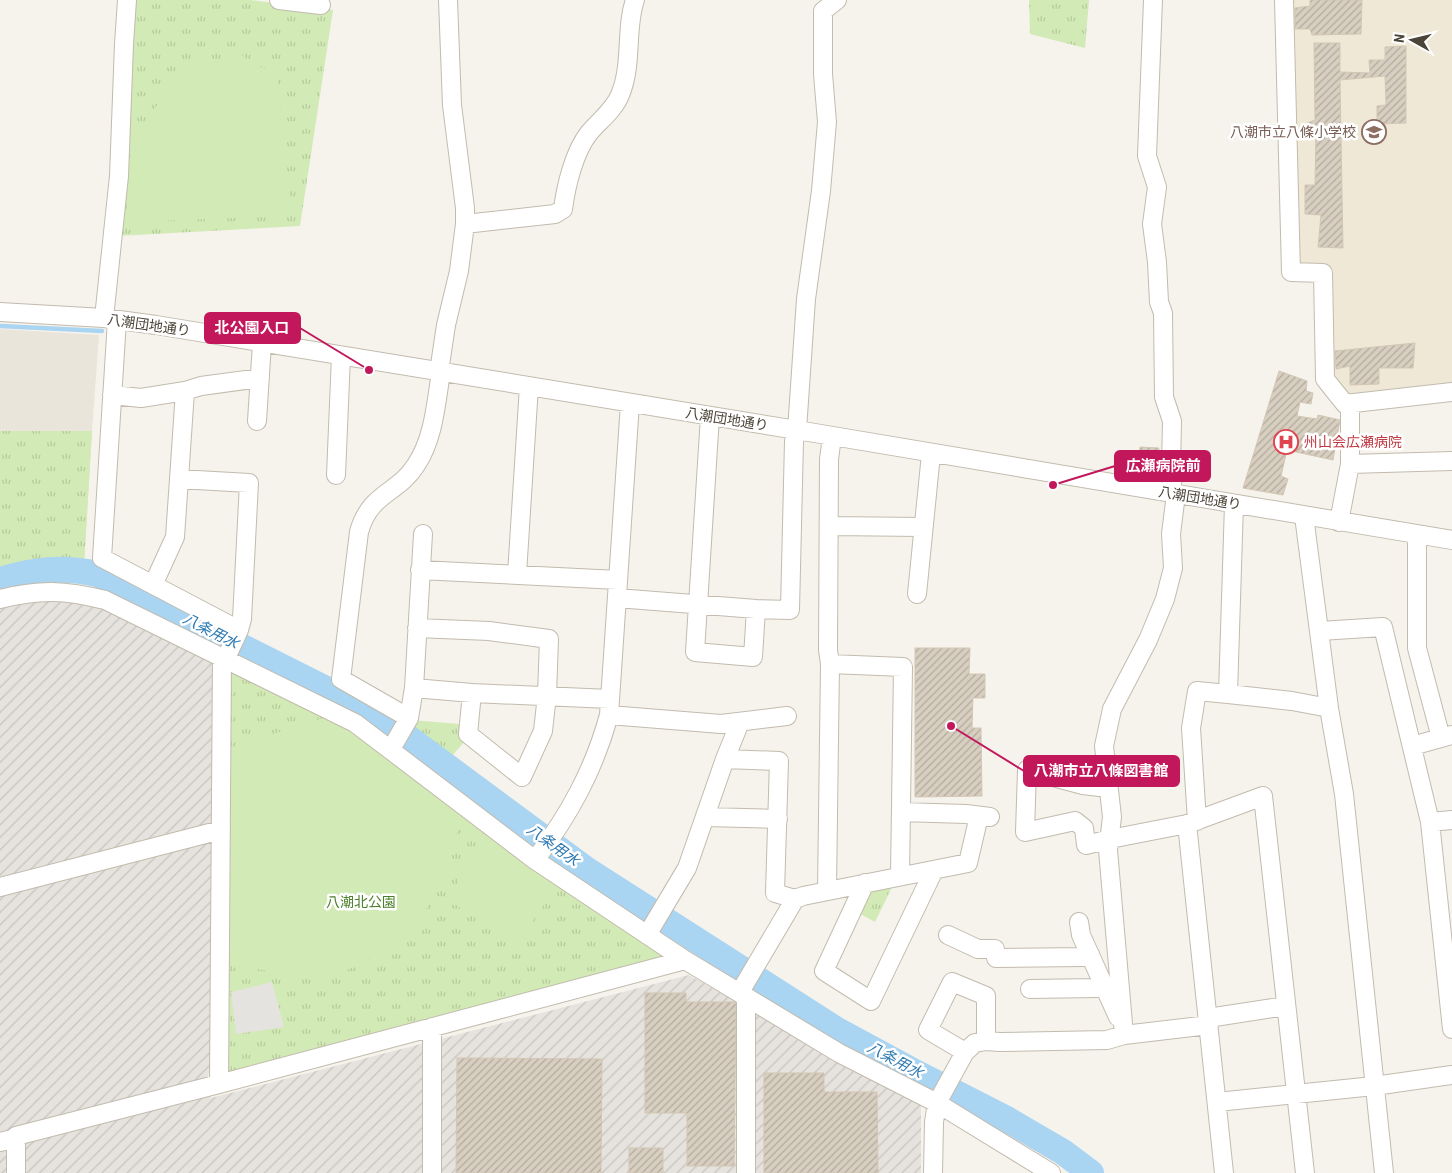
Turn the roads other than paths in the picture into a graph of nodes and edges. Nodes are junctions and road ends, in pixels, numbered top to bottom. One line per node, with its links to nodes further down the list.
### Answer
1 (128, 0): 11 (street)
2 (279, 0): 8 (street)
3 (448, 0): 9 (street)
4 (635, 0): 9 (street)
5 (837, 0): 24 (street)
6 (1153, 0): 31 (street)
7 (1284, 0): 21 (street)
8 (320, 5)
9 (465, 224): 14 (street)
10 (0, 312): 11 (street, 八潮団地通り)
11 (110, 319): 12 (street, 八潮団地通り); 19 (street)
12 (262, 343): 13 (street, 八潮団地通り); 15 (street)
13 (341, 356): 14 (street, 八潮団地通り); 29 (street)
14 (440, 372): 16 (street, 八潮団地通り); 61 (street)
15 (260, 378): 17 (street); 23 (street)
16 (529, 386): 20 (street, 八潮団地通り); 41 (street)
17 (185, 391): 19 (street); 30 (street)
18 (1452, 392): 21 (street)
19 (112, 395): 43 (street)
20 (630, 403): 22 (street, 八潮団地通り); 42 (street)
21 (1350, 403): 28 (street)
22 (710, 416): 24 (street, 八潮団地通り); 47 (street)
23 (256, 421)
24 (796, 430): 25 (street, 八潮団地通り); 48 (street)
25 (832, 437): 26 (street, 八潮団地通り); 35 (street)
26 (931, 454): 31 (street, 八潮団地通り); 36 (street)
27 (1452, 461): 28 (street)
28 (1350, 464): 34 (street)
29 (336, 474)
30 (179, 479): 43 (street); 51 (street)
31 (1173, 494): 32 (street, 八潮団地通り); 67 (street)
32 (1234, 504): 33 (street, 八潮団地通り); 56 (street)
33 (1304, 516): 34 (street, 八潮団地通り); 50 (street)
34 (1339, 522): 38 (street, 八潮団地通り)
35 (829, 526): 36 (street); 53 (street)
36 (923, 527): 44 (street)
37 (423, 534): 40 (street)
38 (1417, 534): 39 (street, 八潮団地通り); 63 (street)
39 (1452, 540)
40 (420, 570): 41 (street); 49 (street)
41 (517, 574): 42 (street)
42 (618, 580): 45 (street)
43 (152, 585): 51 (street)
44 (917, 594)
45 (617, 598): 47 (street); 58 (street)
46 (0, 599): 52 (street)
47 (697, 603): 48 (street); 48 (street)
48 (756, 609)
49 (418, 628): 54 (street); 57 (street)
50 (1320, 631): 59 (street); 64 (street)
51 (238, 633): 52 (street)
52 (224, 657): 65 (street); 74 (street)
53 (830, 664): 68 (street); 81 (street)
54 (414, 688): 55 (street); 61 (street)
55 (472, 693): 57 (street); 57 (street)
56 (1228, 694): 59 (street); 72 (street)
57 (547, 695): 58 (street)
58 (610, 707): 62 (street); 76 (street)
59 (1329, 708): 100 (street)
60 (787, 716): 62 (street)
61 (409, 718): 65 (street)
62 (740, 722): 66 (street)
63 (1447, 737): 64 (street)
64 (1412, 746): 73 (street)
65 (390, 749): 76 (street)
66 (725, 758): 69 (street); 70 (street)
67 (1108, 788): 75 (street); 75 (street)
68 (902, 812): 77 (street); 78 (street)
69 (706, 817): 70 (street); 84 (street)
70 (778, 819): 82 (street)
71 (1452, 820): 73 (street)
72 (1192, 822): 75 (street); 91 (street); 92 (street)
73 (1430, 822): 94 (street)
74 (221, 830): 80 (street); 99 (street)
75 (1110, 838): 95 (street)
76 (538, 856): 84 (street)
77 (934, 870): 78 (street); 79 (street)
78 (900, 876): 79 (street)
79 (865, 883): 81 (street)
80 (0, 887)
81 (827, 891): 82 (street)
82 (795, 899): 90 (street)
83 (1079, 922): 86 (street)
84 (650, 930): 87 (street)
85 (948, 935): 86 (street)
86 (1090, 954): 88 (street)
87 (685, 960): 90 (street); 93 (street)
88 (1104, 985): 89 (street); 95 (street)
89 (1030, 989)
90 (744, 991): 103 (street); 107 (street)
91 (1286, 1006): 92 (street); 101 (street)
92 (1209, 1021): 95 (street); 102 (street)
93 (432, 1028): 99 (street); 106 (street)
94 (1452, 1029)
95 (1124, 1033): 96 (street)
96 (986, 1041): 97 (street); 97 (street)
97 (965, 1052): 103 (street)
98 (1452, 1075): 100 (street)
99 (219, 1084): 104 (street)
100 (1374, 1086): 101 (street); 112 (street)
101 (1297, 1094): 102 (street); 111 (street)
102 (1217, 1102): 110 (street)
103 (937, 1103): 108 (street); 109 (street)
104 (8, 1140): 105 (street)
105 (16, 1173)
106 (432, 1173)
107 (746, 1173)
108 (933, 1173)
109 (1051, 1173)
110 (1224, 1173)
111 (1305, 1173)
112 (1384, 1173)

